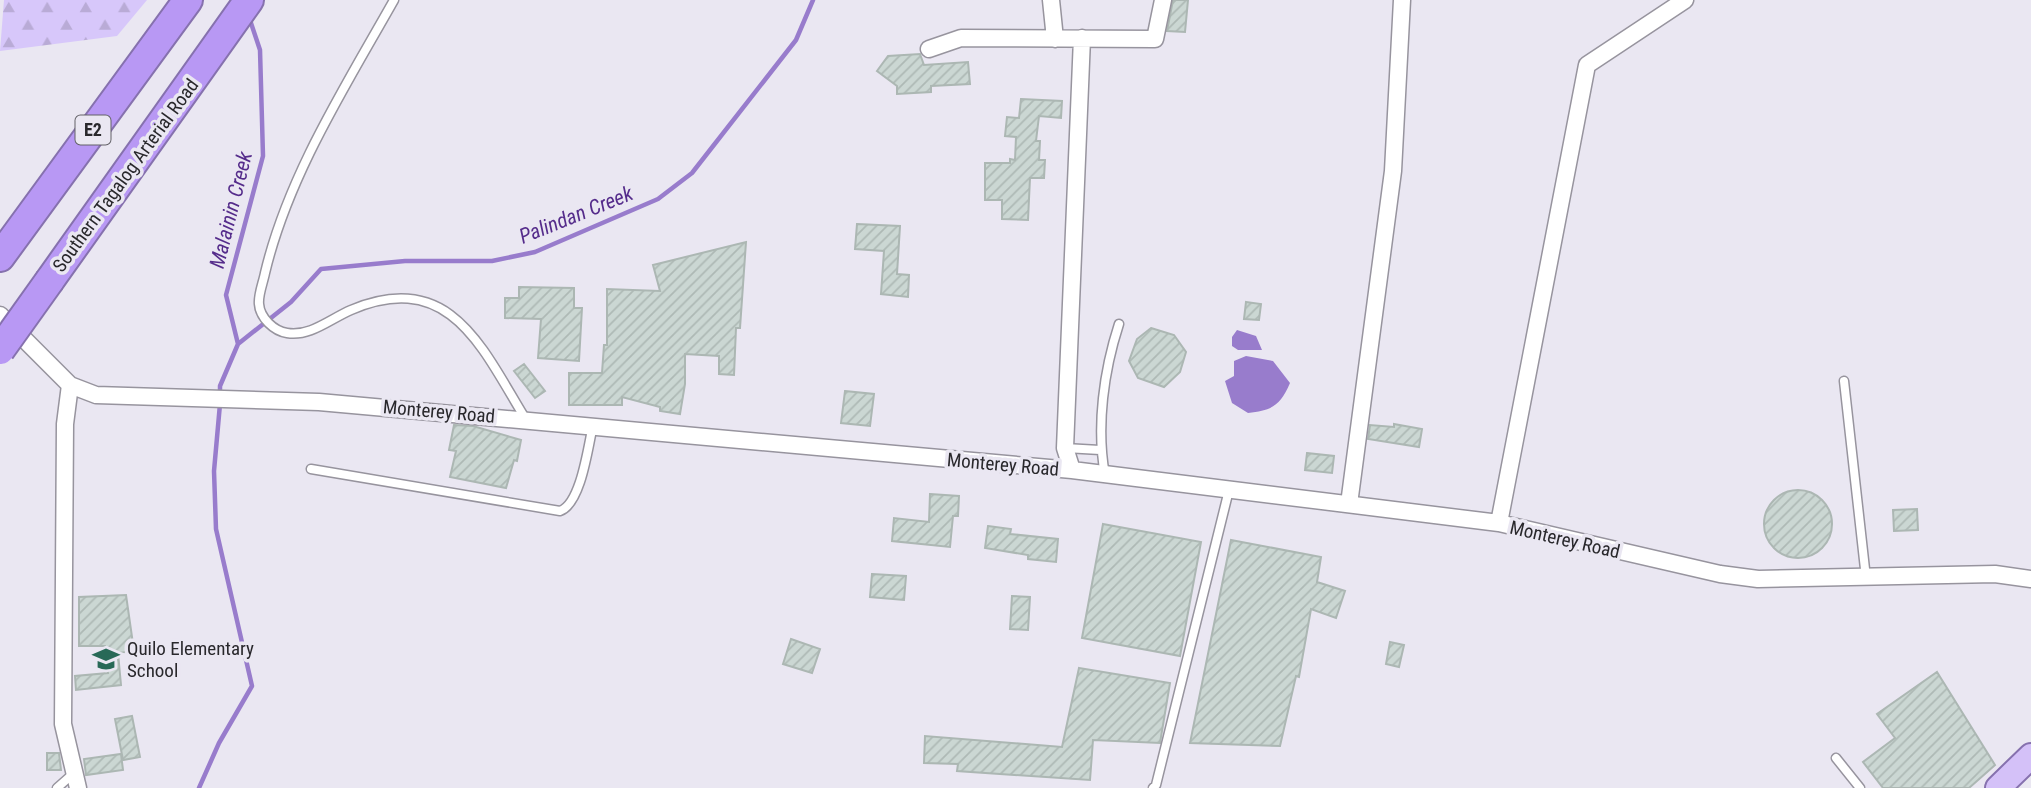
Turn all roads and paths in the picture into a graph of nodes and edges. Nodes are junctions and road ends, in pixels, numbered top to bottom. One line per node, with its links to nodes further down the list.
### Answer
1 (249, 0): 14 (highway, Southern Tagalog Arterial Road, bridge)
2 (394, 0): 17 (lane)
3 (1051, 0): 8 (street)
4 (1163, 0): 9 (street)
5 (1402, 0): 25 (street)
6 (1685, 0): 26 (street)
7 (181, 10): 11 (highway, E2)
8 (1055, 38): 9 (street); 10 (street)
9 (1082, 38): 19 (street)
10 (929, 49)
11 (7, 248)
12 (0, 314): 16 (street, Monterey Road)
13 (1119, 324): 20 (lane)
14 (0, 350)
15 (1844, 381): 27 (lane)
16 (70, 385): 17 (street, Monterey Road); 31 (street)
17 (524, 418): 18 (street, Monterey Road)
18 (593, 425): 21 (lane); 22 (street, Monterey Road)
19 (1065, 448): 20 (lane); 22 (street)
20 (1100, 450): 23 (lane)
21 (311, 469)
22 (1072, 470): 23 (street, Monterey Road)
23 (1105, 475): 24 (street, Monterey Road)
24 (1229, 490): 25 (street, Monterey Road); 33 (lane)
25 (1349, 504): 26 (street, Monterey Road)
26 (1499, 523): 27 (street, Monterey Road)
27 (1866, 578): 28 (street, Monterey Road)
28 (2031, 579)
29 (1836, 758): 34 (lane)
30 (2030, 761): 35 (main road)
31 (76, 781): 32 (lane)
32 (57, 788)
33 (1153, 788)
34 (1860, 788)
35 (1998, 788)

